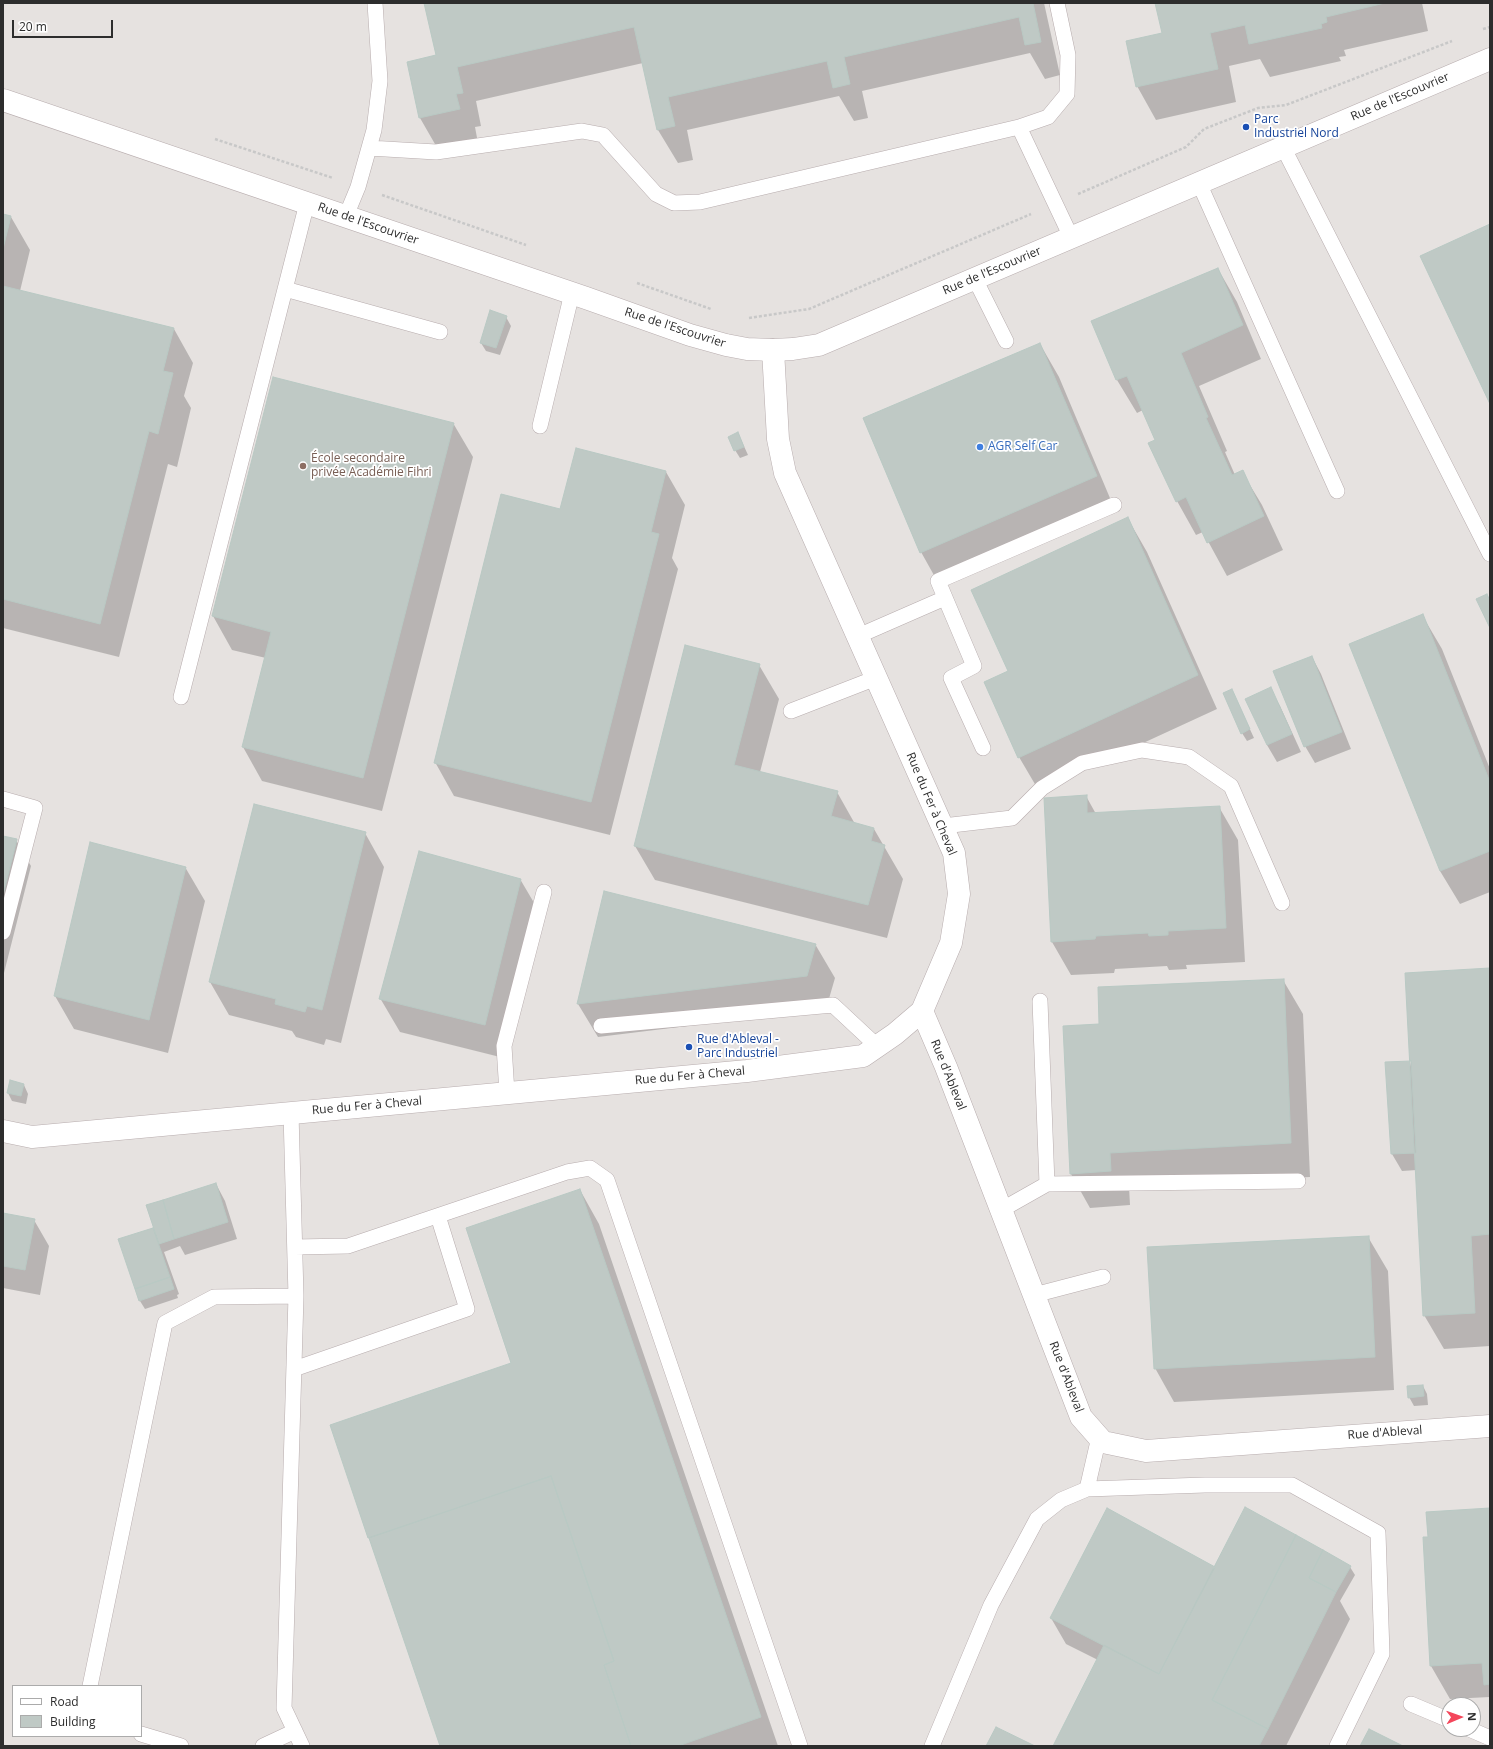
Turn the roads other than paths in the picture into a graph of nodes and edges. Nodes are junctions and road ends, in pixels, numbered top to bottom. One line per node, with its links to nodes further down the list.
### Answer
1 (375, 3): 7 (lane)
2 (1057, 3): 5 (lane)
3 (1490, 59): 6 (street, Rue de l'Escouvrier)
4 (3, 100): 9 (street, Rue de l'Escouvrier)
5 (1019, 127): 7 (lane); 11 (lane)
6 (1284, 146): 8 (street, Rue de l'Escouvrier); 21 (lane)
7 (369, 148): 10 (lane)
8 (1199, 182): 11 (street, Rue de l'Escouvrier); 19 (lane)
9 (307, 203): 10 (street, Rue de l'Escouvrier); 13 (lane)
10 (346, 216): 14 (street, Rue de l'Escouvrier)
11 (1071, 237): 12 (street, Rue de l'Escouvrier)
12 (975, 279): 16 (lane); 17 (street, Rue de l'Escouvrier)
13 (285, 289): 15 (lane); 25 (lane)
14 (572, 293): 17 (street, Rue de l'Escouvrier); 18 (lane)
15 (440, 332)
16 (1006, 341)
17 (773, 350): 23 (street, Rue du Fer à Cheval)
18 (540, 426)
19 (1337, 491)
20 (1114, 505): 22 (lane)
21 (1490, 554)
22 (945, 598): 23 (lane); 27 (lane)
23 (858, 636): 24 (street, Rue du Fer à Cheval)
24 (876, 678): 26 (lane); 29 (street, Rue du Fer à Cheval)
25 (181, 697)
26 (791, 711)
27 (983, 748)
28 (3, 799): 32 (lane)
29 (942, 826): 31 (lane); 34 (street, Rue du Fer à Cheval)
30 (544, 892): 37 (lane)
31 (1282, 903)
32 (3, 932)
33 (1040, 1001): 41 (lane)
34 (922, 1012): 36 (street, Rue du Fer à Cheval); 42 (street, Rue d'Ableval)
35 (601, 1026): 36 (lane)
36 (878, 1046): 37 (street, Rue du Fer à Cheval)
37 (507, 1093): 38 (street, Rue du Fer à Cheval)
38 (291, 1113): 39 (street, Rue du Fer à Cheval); 44 (lane)
39 (3, 1131)
40 (1298, 1181): 41 (lane)
41 (1047, 1184): 42 (lane)
42 (1001, 1210): 46 (street, Rue d'Ableval)
43 (438, 1216): 44 (lane); 48 (lane); 60 (lane)
44 (295, 1247): 47 (lane)
45 (1103, 1277): 46 (lane)
46 (1034, 1295): 50 (street, Rue d'Ableval)
47 (296, 1296): 48 (lane); 52 (lane)
48 (294, 1369): 55 (lane)
49 (1490, 1426): 50 (street, Rue d'Ableval)
50 (1099, 1437): 51 (lane)
51 (1087, 1489): 61 (lane); 62 (lane)
52 (90, 1685)
53 (1411, 1704): 54 (lane)
54 (1441, 1717)
55 (295, 1731): 58 (lane); 59 (lane)
56 (142, 1734): 57 (lane)
57 (181, 1746)
58 (263, 1746)
59 (302, 1746)
60 (800, 1746)
61 (932, 1746)
62 (1337, 1746)

